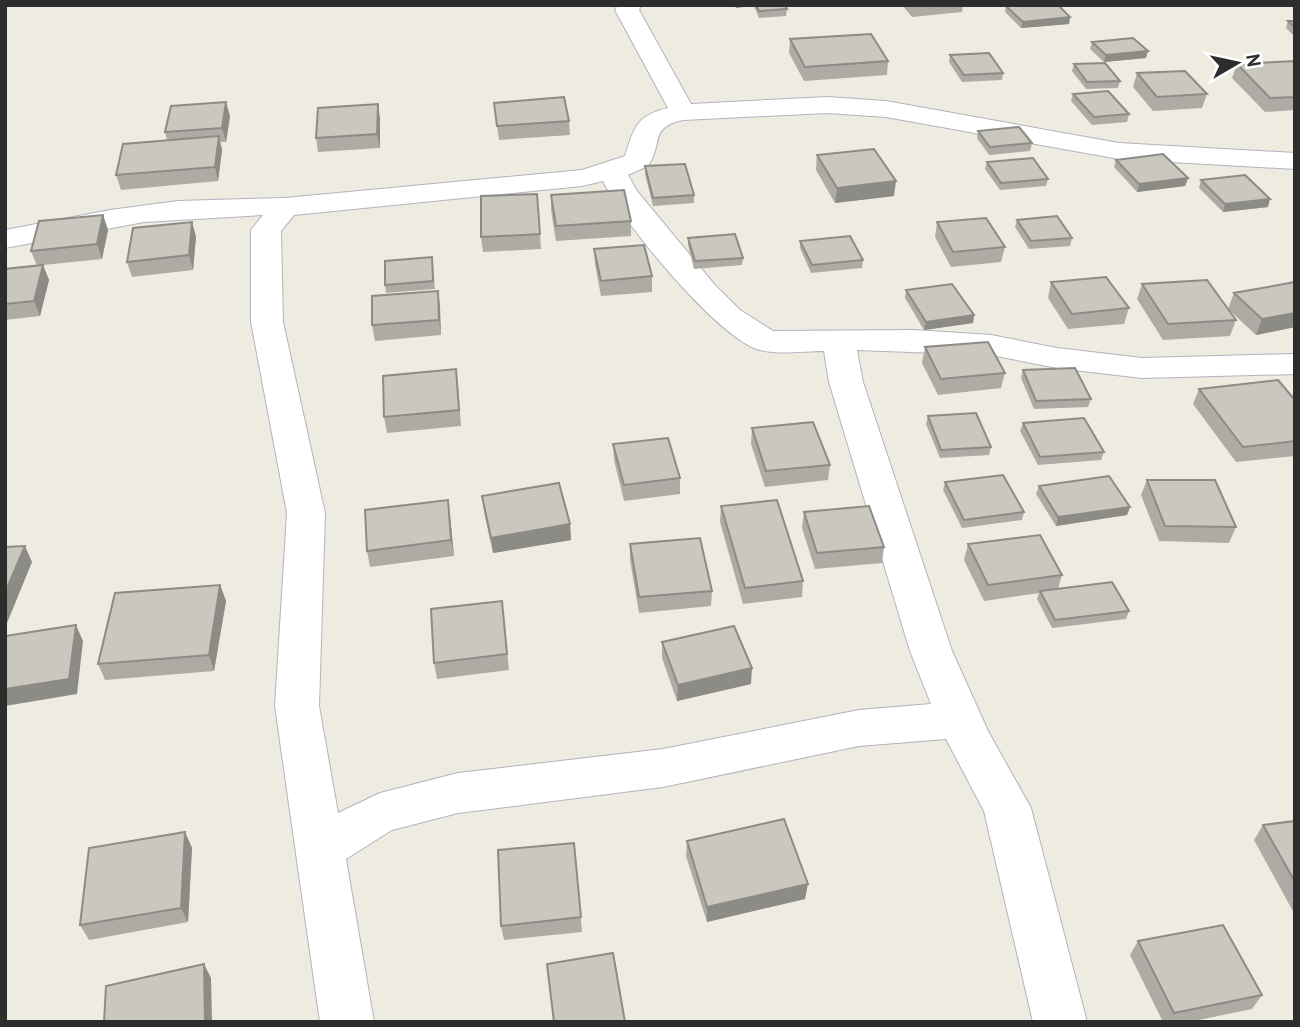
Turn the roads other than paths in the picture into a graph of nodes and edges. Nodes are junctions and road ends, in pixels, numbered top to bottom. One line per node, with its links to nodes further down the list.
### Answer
1 (630, 5): 2 (street)
2 (683, 112): 3 (street); 4 (street)
3 (1295, 161)
4 (612, 170): 5 (street); 7 (street)
5 (285, 207): 6 (street); 10 (street)
6 (5, 239)
7 (839, 340): 8 (street); 9 (street)
8 (1295, 364)
9 (960, 720): 10 (street); 12 (street)
10 (320, 849): 11 (street)
11 (347, 1022)
12 (1059, 1022)

